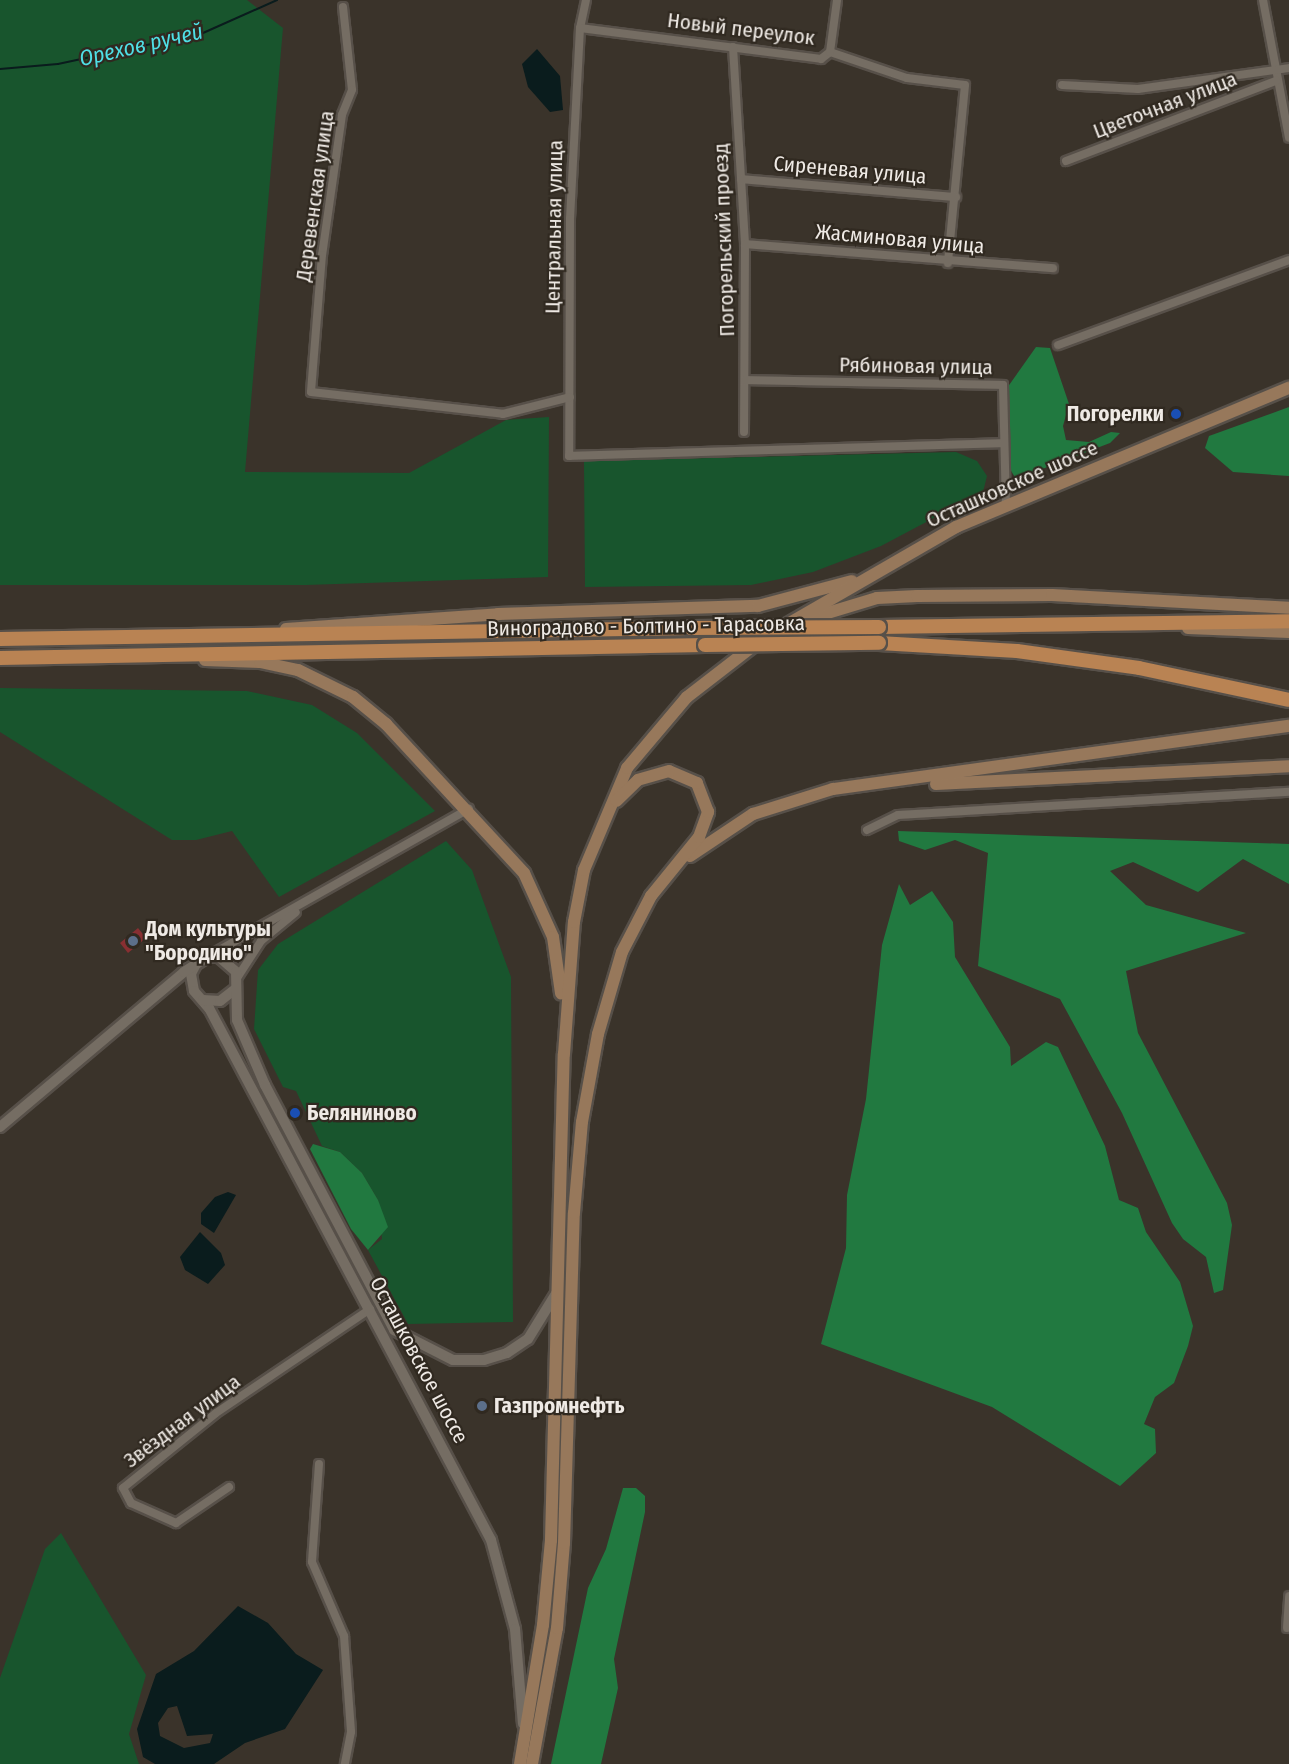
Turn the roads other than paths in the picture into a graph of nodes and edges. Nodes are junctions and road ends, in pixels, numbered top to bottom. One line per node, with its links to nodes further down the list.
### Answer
1 (586, 0): 5 (street, Центральная улица)
2 (837, 0): 7 (street)
3 (1263, 0): 9 (street)
4 (343, 7): 23 (street, Деревенская улица)
5 (580, 28): 6 (street, Новый переулок); 23 (street, Центральная улица)
6 (733, 46): 7 (street, Новый переулок); 14 (street, Погорельский проезд)
7 (830, 52): 15 (street, Новый переулок)
8 (1289, 68): 9 (street)
9 (1274, 69): 10 (street); 11 (street)
10 (1276, 81): 12 (street); 13 (street, Цветочная улица)
11 (1062, 86)
12 (1289, 138)
13 (1066, 162)
14 (741, 180): 15 (street, Сиреневая улица); 16 (street, Погорельский проезд)
15 (956, 197): 18 (street, Новый переулок)
16 (745, 244): 18 (street, Жасминовая улица); 21 (street, Погорельский проезд)
17 (1289, 260): 20 (street)
18 (948, 263): 19 (street, Жасминовая улица)
19 (1053, 268)
20 (1058, 345)
21 (745, 380): 24 (street, Погорельский проезд); 25 (street, Рябиновая улица)
22 (1289, 388): 26 (main road, Осташковское шоссе)
23 (570, 397): 25 (street, Центральная улица)
24 (744, 432)
25 (1004, 443): 26 (street, Рябиновая улица)
26 (1006, 504): 27 (main road, Осташковское шоссе)
27 (879, 572): 31 (main road, Осташковское шоссе); 33 (main road)
28 (1289, 608): 31 (main road)
29 (1289, 621): 30 (main road, Виноградово - Болтино - Тарасовка)
30 (1060, 624): 32 (main road); 33 (main road, Виноградово - Болтино - Тарасовка, bridge)
31 (774, 632): 43 (main road, Осташковское шоссе)
32 (1289, 632)
33 (217, 635): 34 (main road, Виноградово - Болтино - Тарасовка)
34 (0, 639)
35 (84, 657): 36 (main road, Виноградово - Болтино - Тарасовка); 37 (main road, Виноградово - Болтино - Тарасовка, bridge); 42 (main road)
36 (0, 658)
37 (1289, 699)
38 (1289, 726): 40 (main road)
39 (1289, 766): 40 (main road)
40 (833, 789): 45 (main road)
41 (1289, 792): 44 (street)
42 (469, 809): 46 (street, Осташковское шоссе); 54 (main road)
43 (600, 824): 45 (main road); 54 (main road)
44 (867, 830)
45 (674, 870): 62 (main road)
46 (308, 902): 47 (street, Осташковское шоссе); 49 (street, Осташковское шоссе)
47 (207, 957): 48 (street, Осташковское шоссе); 49 (street)
48 (197, 963): 50 (street, Осташковское шоссе); 52 (street)
49 (237, 978): 51 (street, Осташковское шоссе)
50 (168, 988): 52 (street); 55 (street, Осташковское шоссе)
51 (234, 990): 53 (street); 56 (street, Осташковское шоссе)
52 (194, 992): 53 (street, Осташковское шоссе)
53 (203, 1000): 57 (street, Осташковское шоссе)
54 (565, 1033): 56 (main road)
55 (0, 1128)
56 (558, 1290): 62 (main road)
57 (370, 1309): 59 (street, Звёздная улица); 62 (street, Осташковское шоссе)
58 (319, 1464): 63 (street)
59 (229, 1486)
60 (1289, 1596): 61 (street)
61 (1287, 1628)
62 (529, 1739): 64 (main road, Осташковское шоссе); 65 (main road, Осташковское шоссе)
63 (345, 1764)
64 (520, 1764)
65 (532, 1764)

